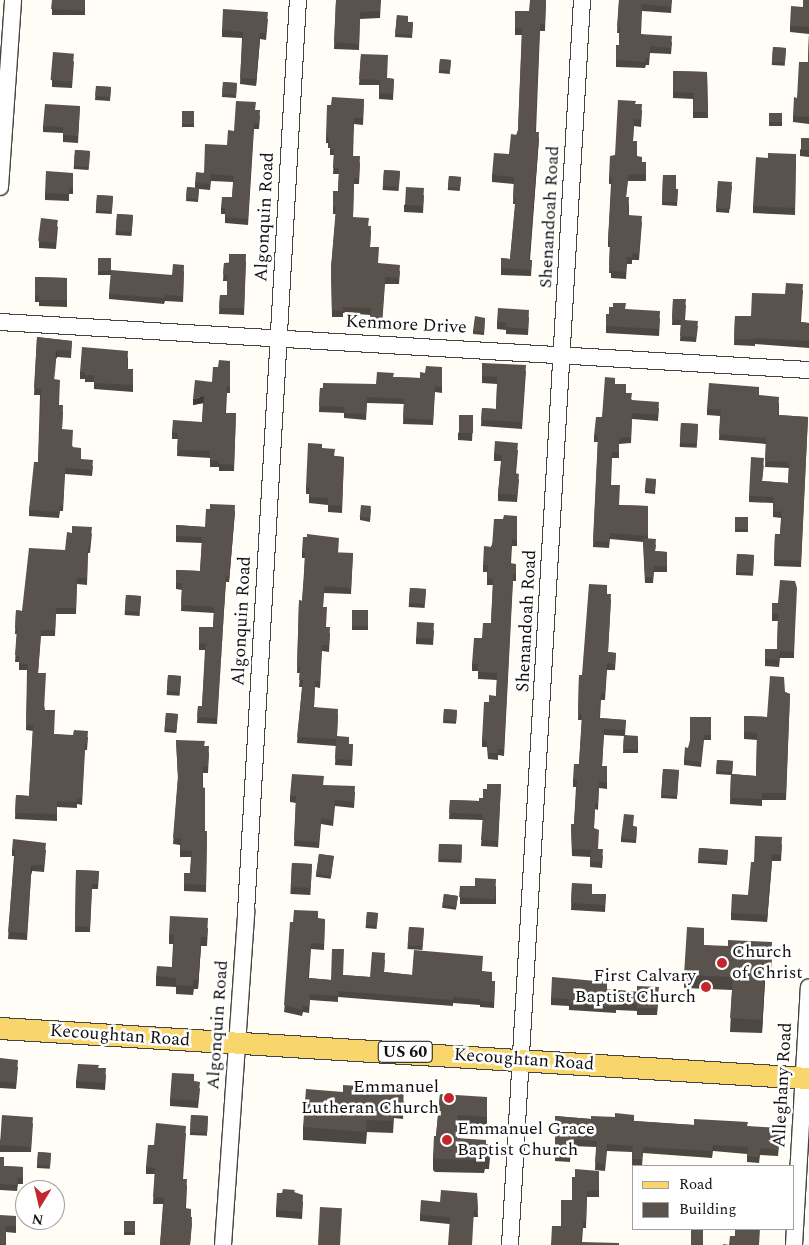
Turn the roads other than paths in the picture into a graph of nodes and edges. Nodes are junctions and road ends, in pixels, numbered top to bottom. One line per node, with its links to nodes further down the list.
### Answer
1 (12, 0): 4 (street)
2 (298, 0): 7 (street, Algonquin Road)
3 (582, 0): 8 (street, Shenandoah Road)
4 (3, 112): 5 (street)
5 (0, 187)
6 (0, 322): 7 (street, Kenmore Drive)
7 (277, 338): 8 (street, Kenmore Drive); 12 (street, Algonquin Road)
8 (562, 354): 9 (street, Kenmore Drive); 13 (street, Shenandoah Road)
9 (809, 370)
10 (809, 987): 14 (street, Alleghany Road)
11 (0, 1028): 12 (main road, Kecoughtan Road / US 60)
12 (236, 1043): 13 (main road, Kecoughtan Road / US 60); 15 (street, Algonquin Road)
13 (521, 1059): 14 (main road, Kecoughtan Road / US 60); 16 (street, Shenandoah Road)
14 (806, 1078): 17 (street, Alleghany Road)
15 (223, 1245)
16 (510, 1245)
17 (794, 1245)

